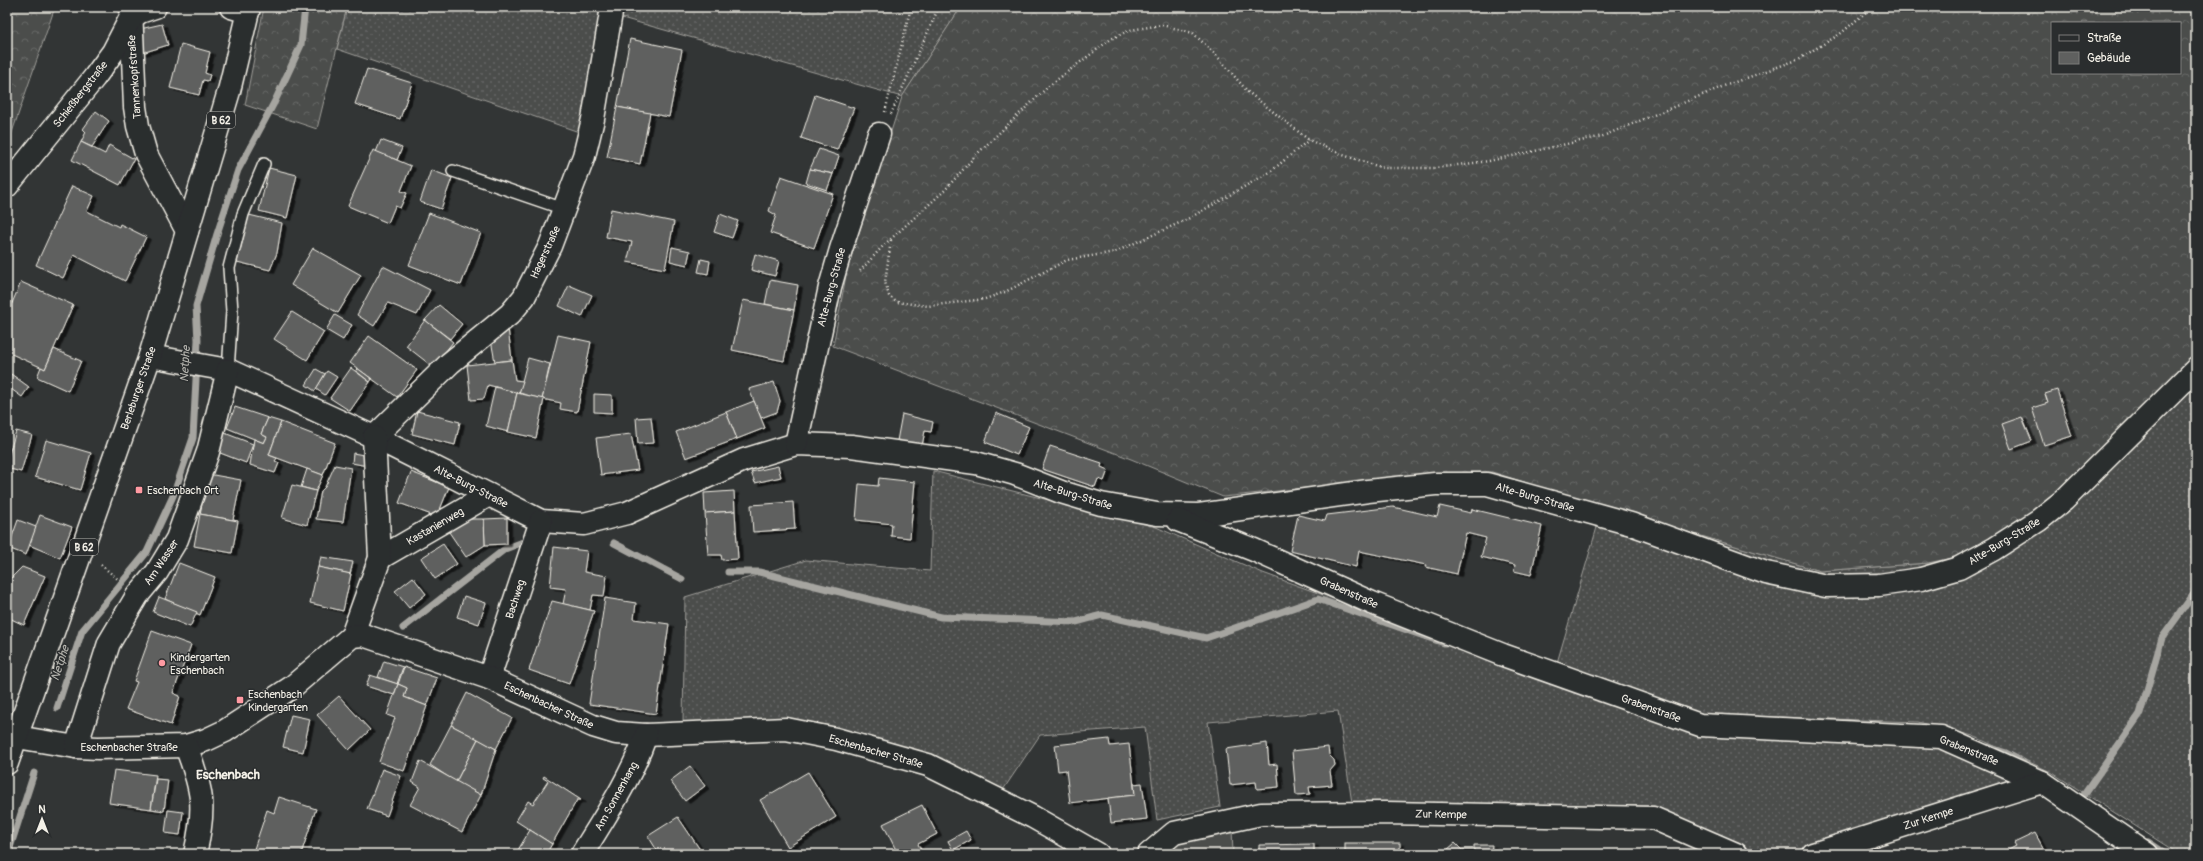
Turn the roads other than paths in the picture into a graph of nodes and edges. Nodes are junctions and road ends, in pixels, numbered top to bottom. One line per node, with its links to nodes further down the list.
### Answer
1 (155, 7): 4 (street)
2 (612, 7): 9 (street, Hagerstraße)
3 (243, 9): 10 (street, Berleburger Straße / B 62)
4 (131, 13): 8 (street, Schießbergstraße); 10 (street, Tannenkopfstraße)
5 (879, 134): 15 (street, Alte-Burg-Straße)
6 (264, 164): 12 (lane)
7 (453, 171): 9 (lane)
8 (7, 186)
9 (564, 209): 14 (street, Hagerstraße)
10 (187, 231): 11 (street, Berleburger Straße / B 62)
11 (150, 356): 12 (street, Alte-Burg-Straße); 23 (street, Berleburger Straße / B 62)
12 (219, 368): 14 (street, Alte-Burg-Straße); 25 (street, Am Wasser)
13 (2196, 369): 17 (street, Alte-Burg-Straße)
14 (374, 437): 16 (street, Alte-Burg-Straße); 19 (street)
15 (796, 444): 17 (street, Alte-Burg-Straße); 18 (street, Alte-Burg-Straße)
16 (489, 495): 18 (street, Alte-Burg-Straße); 19 (street, Kastanienweg)
17 (1157, 514): 27 (street, Grabenstraße)
18 (541, 521): 21 (street, Bachweg)
19 (380, 558): 20 (street)
20 (352, 636): 21 (street, Eschenbacher Straße); 24 (street, Eschenbacher Straße)
21 (489, 678): 22 (street, Eschenbacher Straße)
22 (646, 735): 29 (street, Am Sonnenhang); 30 (street, Eschenbacher Straße)
23 (17, 737): 25 (street, Eschenbacher Straße); 26 (street, Berleburger Straße / B 62)
24 (186, 746): 25 (street, Eschenbacher Straße); 28 (street)
25 (76, 747)
26 (7, 763)
27 (2042, 782): 33 (street, Zur Kempe); 34 (street, Grabenstraße)
28 (195, 854)
29 (582, 854)
30 (1098, 854)
31 (1148, 854): 32 (street, Zur Kempe)
32 (1736, 854)
33 (1813, 854)
34 (2147, 854)

